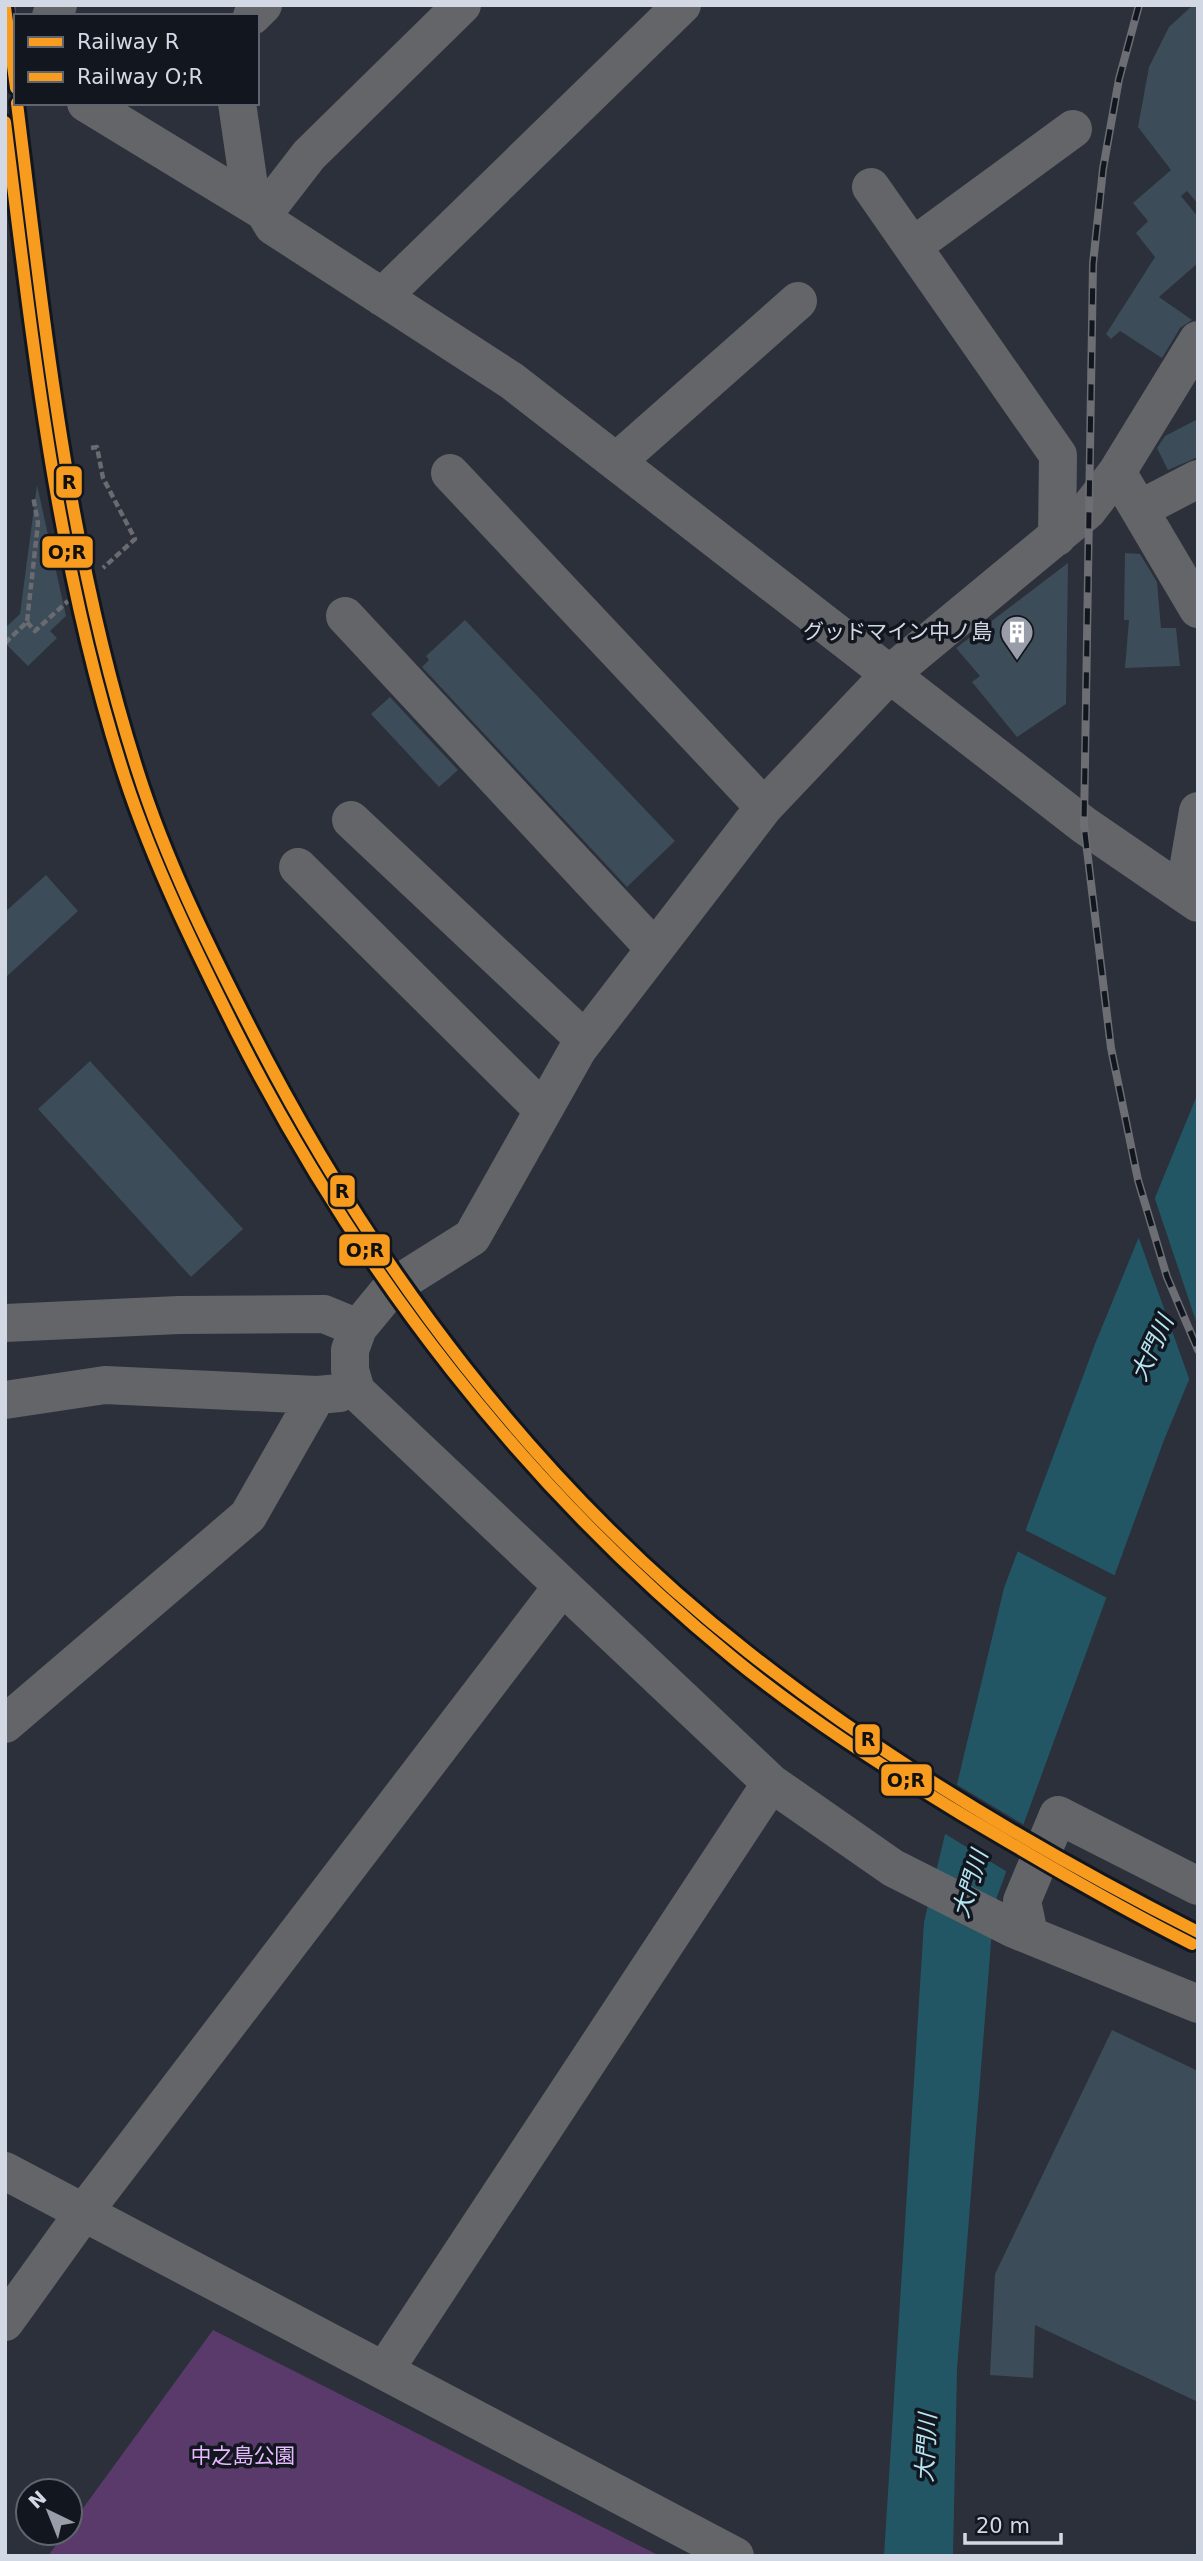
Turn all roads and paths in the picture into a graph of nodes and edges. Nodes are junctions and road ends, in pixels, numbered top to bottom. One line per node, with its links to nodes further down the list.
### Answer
1 (461, 5): 7 (street)
2 (682, 5): 9 (street)
3 (89, 105): 7 (street)
4 (237, 105): 7 (street)
5 (1073, 129): 8 (street)
6 (871, 187): 8 (street)
7 (265, 212): 9 (street)
8 (913, 246): 19 (street)
9 (382, 297): 13 (street)
10 (798, 301): 13 (street)
11 (1198, 340): 14 (street)
12 (91, 448): 20 (path)
13 (616, 462): 26 (street)
14 (1117, 472): 18 (street); 19 (street)
15 (450, 473): 27 (street)
16 (1198, 479): 18 (street)
17 (33, 496): 24 (path)
18 (1140, 509): 22 (street)
19 (1057, 537): 26 (street)
20 (103, 568)
21 (68, 601): 24 (path)
22 (1198, 609)
23 (345, 616): 32 (street)
24 (27, 622): 25 (path)
25 (5, 643)
26 (890, 674): 27 (street); 31 (street)
27 (764, 807): 32 (street)
28 (1198, 811): 31 (street)
29 (351, 820): 33 (street)
30 (298, 867): 34 (street)
31 (1191, 898)
32 (655, 949): 33 (street)
33 (585, 1040): 34 (street)
34 (543, 1110): 36 (street)
35 (5, 1323): 36 (street)
36 (358, 1328): 37 (street)
37 (356, 1391): 38 (street); 40 (street)
38 (317, 1395): 39 (street); 41 (street)
39 (13, 1406)
40 (561, 1588): 42 (street); 47 (street)
41 (5, 1724)
42 (771, 1783): 44 (street); 49 (street)
43 (1198, 1886): 44 (street)
44 (1022, 1931): 45 (street)
45 (1198, 2004)
46 (5, 2171): 47 (street)
47 (84, 2212): 48 (street); 49 (street)
48 (5, 2322)
49 (384, 2371): 50 (street)
50 (735, 2556)

